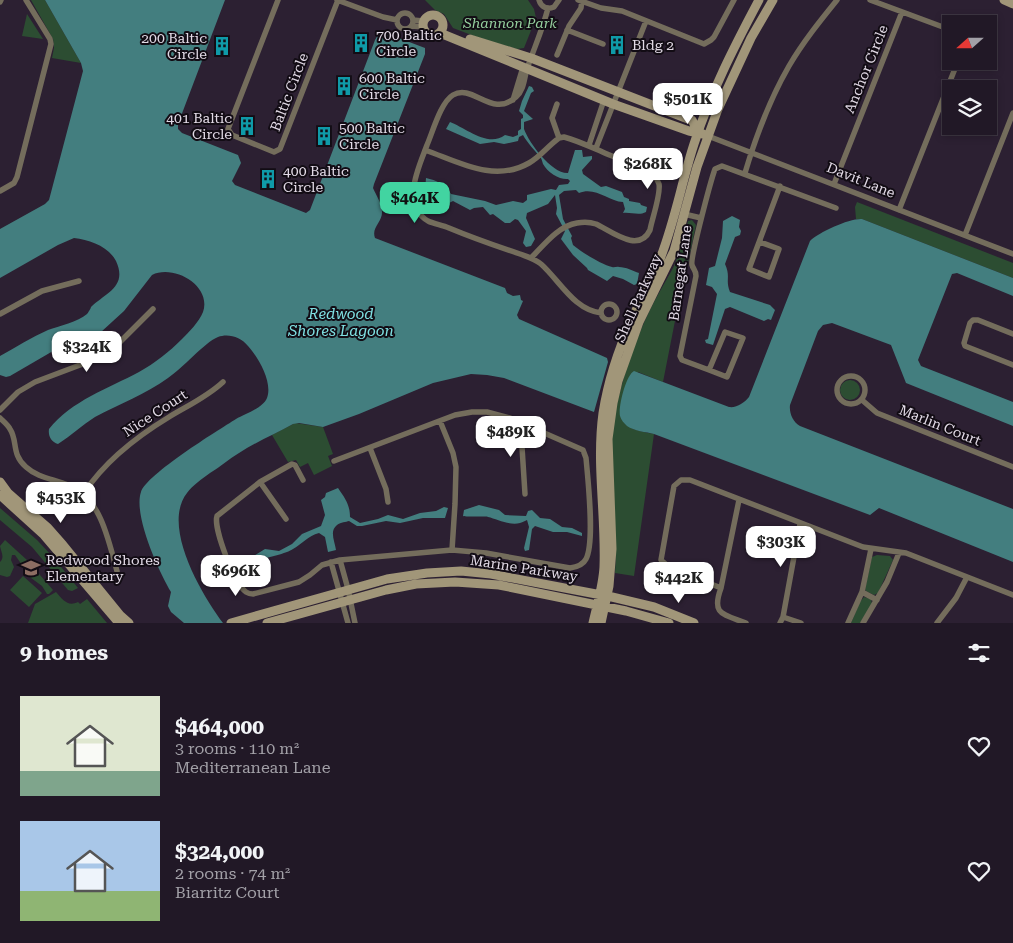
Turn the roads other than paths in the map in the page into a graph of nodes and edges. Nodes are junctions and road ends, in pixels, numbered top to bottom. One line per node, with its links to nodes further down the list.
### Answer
1 (26, 0): 42 (street)
2 (278, 0): 3 (street, Baltic Circle)
3 (338, 0): 16 (street)
4 (539, 0): 14 (street)
5 (559, 0): 14 (street)
6 (734, 0): 17 (street)
7 (759, 0): 32 (street, Shell Parkway)
8 (773, 0): 33 (street, Shell Parkway)
9 (837, 0): 38 (street)
10 (870, 0): 15 (street)
11 (1004, 0): 13 (street)
12 (581, 1): 17 (street); 21 (street)
13 (1013, 4)
14 (548, 8): 25 (street)
15 (902, 12): 20 (street, Anchor Circle); 40 (street, Anchor Circle)
16 (397, 20): 18 (street); 18 (street)
17 (646, 21): 28 (street)
18 (412, 23): 19 (street)
19 (423, 24): 22 (street); 22 (street)
20 (942, 27)
21 (567, 30): 23 (street); 24 (street)
22 (442, 31): 25 (street, Davit Lane); 26 (street, Davit Lane)
23 (602, 44)
24 (557, 55)
25 (531, 58): 26 (street); 28 (street, Davit Lane)
26 (525, 68): 29 (street, Davit Lane); 37 (street)
27 (954, 70): 44 (street)
28 (618, 92): 29 (street); 32 (street, Davit Lane)
29 (609, 102): 32 (street, Davit Lane); 35 (street); 36 (street)
30 (557, 104): 34 (street)
31 (1013, 113): 47 (street)
32 (698, 132): 33 (street, Davit Lane); 90 (street, Shell Parkway)
33 (708, 136): 38 (street, Davit Lane); 45 (street, Shell Parkway)
34 (558, 138): 35 (street); 37 (street)
35 (589, 145): 36 (street)
36 (596, 148): 50 (street)
37 (425, 150): 50 (street)
38 (751, 152): 39 (street); 40 (street, Davit Lane)
39 (745, 173): 41 (street, Barnegat Lane); 46 (street, Barnegat Lane)
40 (834, 184): 44 (street, Davit Lane)
41 (780, 186): 43 (street, Barnegat Lane); 48 (street)
42 (0, 190)
43 (836, 208)
44 (899, 210): 47 (street, Davit Lane)
45 (684, 214): 46 (street, Barnegat Lane); 90 (street, Shell Parkway)
46 (701, 218): 57 (street, Barnegat Lane)
47 (965, 235): 49 (street, Davit Lane)
48 (760, 242): 48 (street)
49 (1013, 254)
50 (531, 258): 53 (street)
51 (79, 281): 54 (street)
52 (153, 309): 60 (street)
53 (601, 313)
54 (0, 314)
55 (1013, 334): 56 (street)
56 (1013, 365)
57 (709, 370): 57 (street)
58 (223, 382): 70 (street, Nice Court)
59 (862, 400): 59 (street); 66 (street, Marlin Court)
60 (0, 410)
61 (0, 418): 70 (street)
62 (440, 421): 63 (street); 64 (street); 78 (street)
63 (529, 425): 71 (street); 78 (street)
64 (370, 448): 65 (street); 74 (street)
65 (334, 461)
66 (1013, 467)
67 (304, 480): 69 (street)
68 (0, 482): 82 (street)
69 (260, 482): 75 (street); 81 (street)
70 (84, 493): 83 (street)
71 (525, 494)
72 (0, 495): 86 (street)
73 (739, 500): 76 (street); 85 (street); 85 (street)
74 (388, 502)
75 (286, 519)
76 (800, 524): 77 (street); 95 (street)
77 (871, 549): 79 (street); 89 (street)
78 (452, 550): 80 (street)
79 (899, 553): 84 (street); 92 (street)
80 (340, 560): 81 (street); 87 (street)
81 (331, 562): 88 (street)
82 (81, 567): 86 (street); 97 (street)
83 (117, 571)
84 (967, 577): 91 (street); 110 (street)
85 (720, 588): 106 (street)
86 (87, 589): 96 (street)
87 (348, 589): 88 (street, Marine Parkway); 90 (street, Marine Parkway); 93 (street)
88 (339, 592): 93 (street); 98 (street, Marine Parkway)
89 (862, 592): 92 (street); 108 (street)
90 (603, 595): 94 (street, Shell Parkway); 105 (street, Marine Parkway)
91 (1013, 595)
92 (877, 600): 109 (street)
93 (346, 602): 94 (street, Marine Parkway); 99 (street, Marine Parkway); 100 (street); 101 (street)
94 (601, 606): 102 (street, Shell Parkway); 103 (street, Shell Parkway); 104 (street, Marine Parkway)
95 (781, 620): 107 (street)
96 (119, 623)
97 (129, 623)
98 (231, 623)
99 (267, 623)
100 (348, 623)
101 (355, 623)
102 (593, 623)
103 (601, 623)
104 (668, 623)
105 (694, 623)
106 (746, 623)
107 (801, 623)
108 (848, 623)
109 (863, 623)
110 (937, 623)

